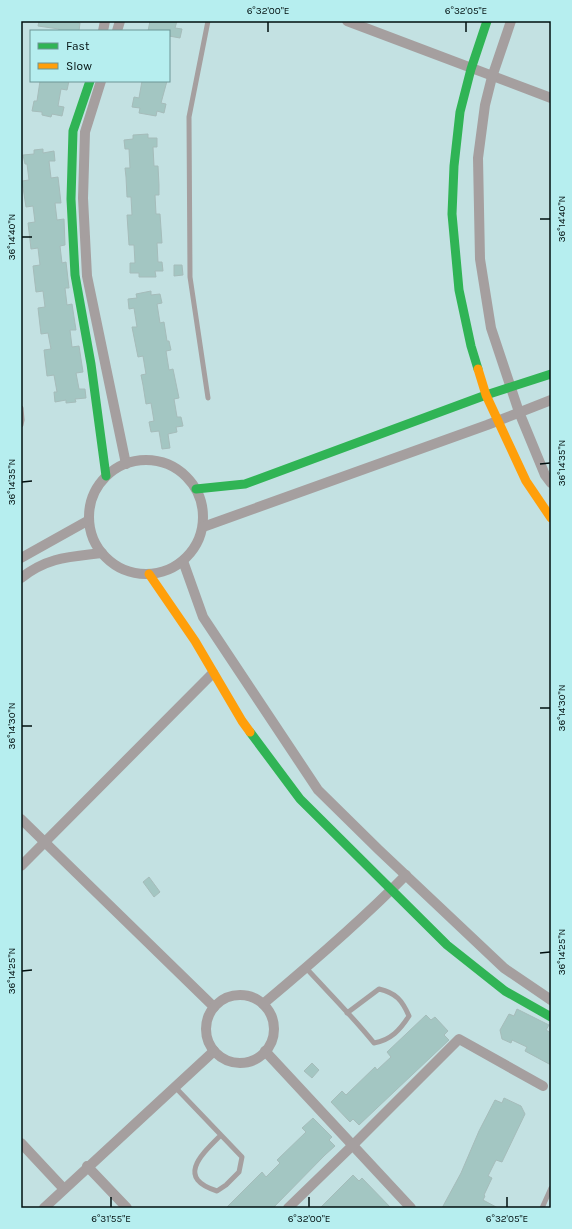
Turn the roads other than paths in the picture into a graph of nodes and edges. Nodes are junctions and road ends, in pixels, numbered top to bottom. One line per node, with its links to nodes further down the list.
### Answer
1 (208, 21): 13 (lane)
2 (346, 21): 5 (street)
3 (487, 21): 5 (street)
4 (511, 21): 6 (street)
5 (470, 69): 6 (street); 12 (street)
6 (492, 77): 9 (street); 11 (street)
7 (90, 82): 20 (street)
8 (102, 82): 19 (street)
9 (551, 98)
10 (551, 374): 11 (street)
11 (510, 387): 12 (street); 16 (street)
12 (486, 395): 17 (street); 22 (street)
13 (208, 398)
14 (551, 400): 16 (street)
15 (21, 408): 18 (lane)
16 (519, 412): 17 (street); 21 (street)
17 (498, 421): 23 (street); 25 (street)
18 (21, 425)
19 (126, 464): 20 (street); 22 (street)
20 (106, 476): 24 (street)
21 (551, 483)
22 (196, 489): 25 (street)
23 (551, 518)
24 (89, 520): 26 (street); 27 (street)
25 (203, 527): 28 (street)
26 (102, 554): 29 (street); 30 (street)
27 (21, 558)
28 (183, 561): 29 (street); 35 (street)
29 (149, 574): 31 (street)
30 (21, 578)
31 (214, 673): 33 (street); 36 (street)
32 (21, 820): 33 (street)
33 (46, 843): 34 (street); 40 (street)
34 (21, 866)
35 (406, 875): 36 (street); 38 (street)
36 (391, 890): 37 (street); 42 (street)
37 (306, 968): 39 (street); 41 (lane)
38 (551, 1000)
39 (263, 1004): 40 (street); 44 (street)
40 (214, 1007): 43 (street)
41 (347, 1013): 41 (lane)
42 (551, 1017)
43 (214, 1051): 44 (street); 45 (street)
44 (265, 1051): 49 (street)
45 (174, 1086): 47 (lane); 50 (street)
46 (543, 1086): 49 (street)
47 (221, 1135): 47 (lane)
48 (21, 1142): 52 (street)
49 (352, 1146): 55 (street); 56 (street)
50 (87, 1166): 52 (street); 54 (street)
51 (551, 1188): 57 (lane)
52 (64, 1189): 53 (street)
53 (44, 1208)
54 (127, 1208)
55 (288, 1208)
56 (411, 1208)
57 (542, 1208)

